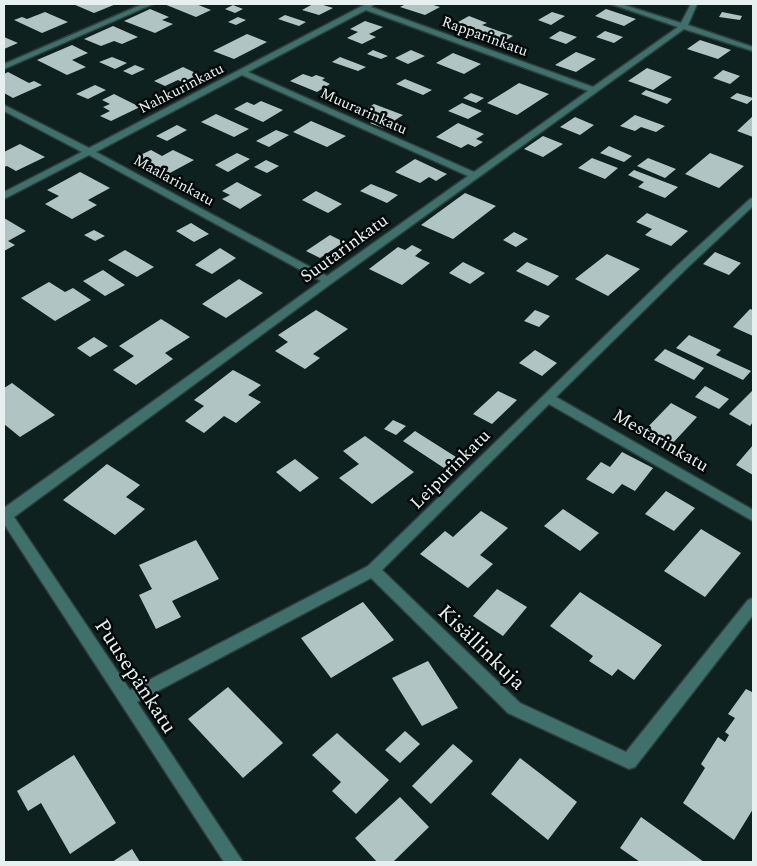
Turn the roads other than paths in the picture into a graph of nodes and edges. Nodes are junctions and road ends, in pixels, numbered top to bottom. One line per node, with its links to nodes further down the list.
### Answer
1 (149, 4): 7 (street)
2 (614, 4): 5 (street)
3 (694, 4): 5 (street, Suutarinkatu)
4 (368, 5): 8 (street, Nahkurinkatu); 9 (street, Rapparinkatu)
5 (684, 26): 6 (street); 9 (street, Suutarinkatu)
6 (753, 49)
7 (4, 67)
8 (242, 72): 11 (street, Nahkurinkatu); 12 (street, Muurarinkatu)
9 (595, 91): 12 (street, Suutarinkatu)
10 (4, 108): 11 (street, Maalarinkatu)
11 (88, 151): 13 (street, Nahkurinkatu); 15 (street, Maalarinkatu)
12 (475, 176): 15 (street, Suutarinkatu)
13 (4, 196)
14 (753, 201): 16 (street, Leipurinkatu)
15 (328, 281): 17 (street, Suutarinkatu)
16 (548, 398): 18 (street, Mestarinkatu); 19 (street, Leipurinkatu)
17 (5, 514): 21 (street, Puusepänkatu)
18 (753, 516)
19 (373, 570): 20 (street, Kisällinkuja); 21 (street, Leipurinkatu)
20 (753, 604)
21 (126, 700): 22 (street, Puusepänkatu)
22 (234, 862)

